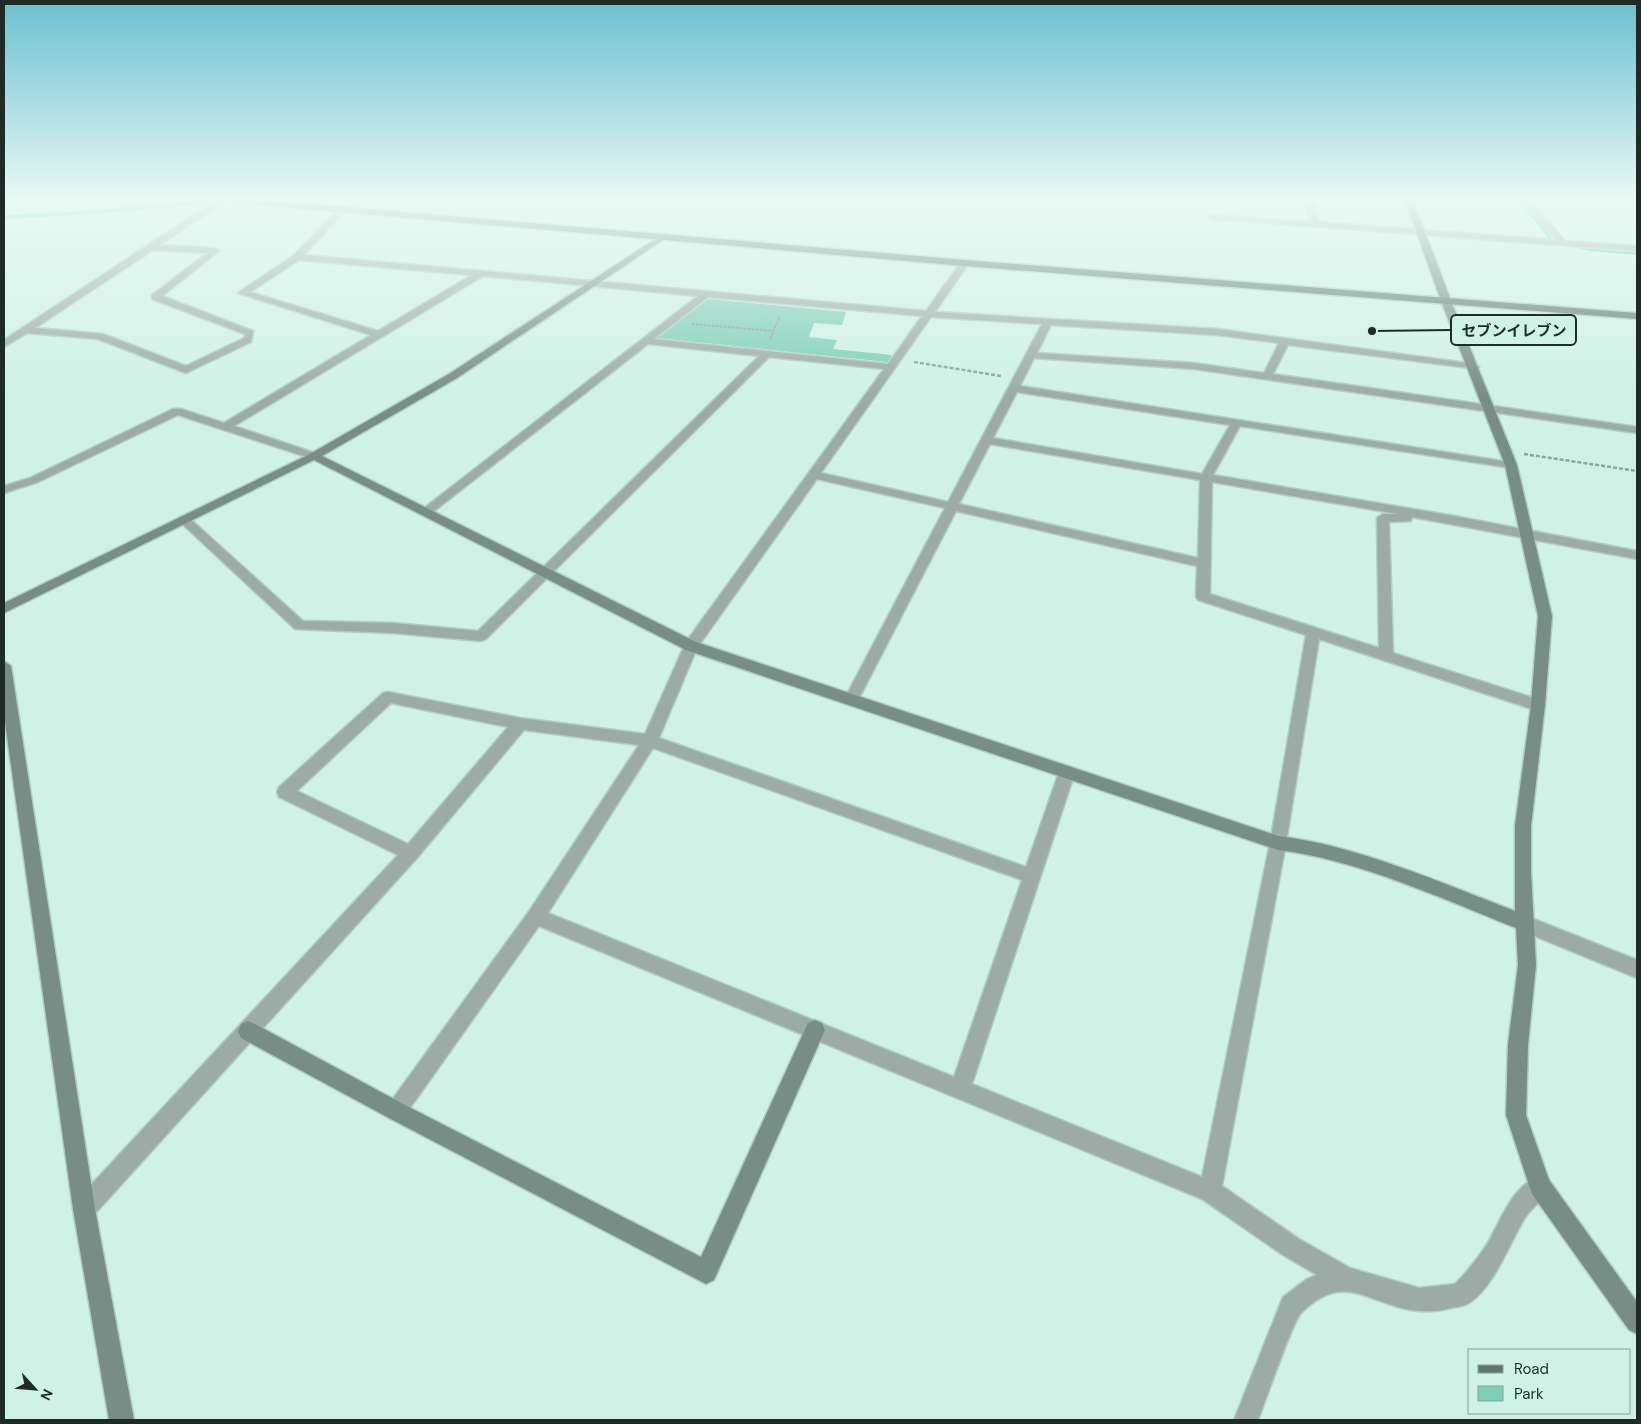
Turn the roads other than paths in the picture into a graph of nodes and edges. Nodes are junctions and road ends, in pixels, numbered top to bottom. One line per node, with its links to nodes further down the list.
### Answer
1 (126, 263): 16 (street)
2 (199, 263): 16 (street)
3 (288, 263): 17 (street)
4 (367, 263): 9 (street)
5 (624, 263): 10 (street)
6 (965, 263): 13 (street)
7 (971, 263): 12 (main road)
8 (1433, 263): 12 (street)
9 (481, 274): 10 (street); 17 (street)
10 (594, 284): 11 (street); 32 (street)
11 (706, 294): 13 (street); 18 (street)
12 (1446, 301): 14 (main road); 24 (street)
13 (928, 314): 15 (street); 23 (street)
14 (1637, 316)
15 (1048, 322): 19 (street); 22 (street)
16 (25, 330): 20 (street)
17 (380, 335): 29 (street)
18 (646, 341): 21 (street); 38 (street)
19 (1284, 342): 24 (street); 25 (street)
20 (4, 344)
21 (766, 350): 23 (street); 44 (street)
22 (1030, 355): 25 (street); 26 (street)
23 (890, 367): 34 (street)
24 (1474, 367): 27 (street)
25 (1267, 376): 27 (street)
26 (1013, 388): 28 (street); 31 (street)
27 (1489, 408): 30 (street); 33 (street)
28 (1236, 423): 33 (street); 35 (street)
29 (227, 426): 32 (street); 36 (street)
30 (1637, 430)
31 (985, 440): 35 (street); 37 (street)
32 (314, 456): 38 (street); 39 (street)
33 (1511, 465): 41 (street)
34 (814, 475): 37 (street); 47 (street)
35 (1206, 477): 40 (street); 43 (street)
36 (4, 490)
37 (951, 505): 43 (street); 50 (street)
38 (425, 512): 44 (street)
39 (184, 520): 44 (street); 45 (street)
40 (1454, 520): 41 (street); 48 (street)
41 (1527, 533): 42 (street); 51 (street)
42 (1637, 555)
43 (1203, 563): 46 (street)
44 (547, 573): 47 (street)
45 (4, 608)
46 (1313, 632): 48 (street); 55 (street)
47 (691, 646): 50 (street); 53 (street)
48 (1386, 655): 51 (street)
49 (4, 666): 67 (street)
50 (851, 700): 54 (street)
51 (1538, 705): 59 (street)
52 (520, 724): 53 (street); 56 (street); 56 (street)
53 (650, 742): 57 (street); 58 (street)
54 (1067, 772): 55 (street); 57 (street)
55 (1278, 843): 59 (street); 66 (street)
56 (412, 853): 62 (street)
57 (1032, 876): 63 (street)
58 (536, 916): 61 (street); 64 (street)
59 (1526, 924): 60 (street); 65 (street)
60 (1637, 969)
61 (815, 1030): 63 (street); 64 (street)
62 (248, 1031): 64 (street); 67 (street)
63 (960, 1089): 66 (street)
64 (396, 1111)
65 (1540, 1186): 68 (street); 69 (street)
66 (1210, 1191): 68 (street)
67 (84, 1209): 70 (street)
68 (1347, 1279): 71 (street)
69 (1637, 1322)
70 (122, 1420)
71 (1246, 1420)

